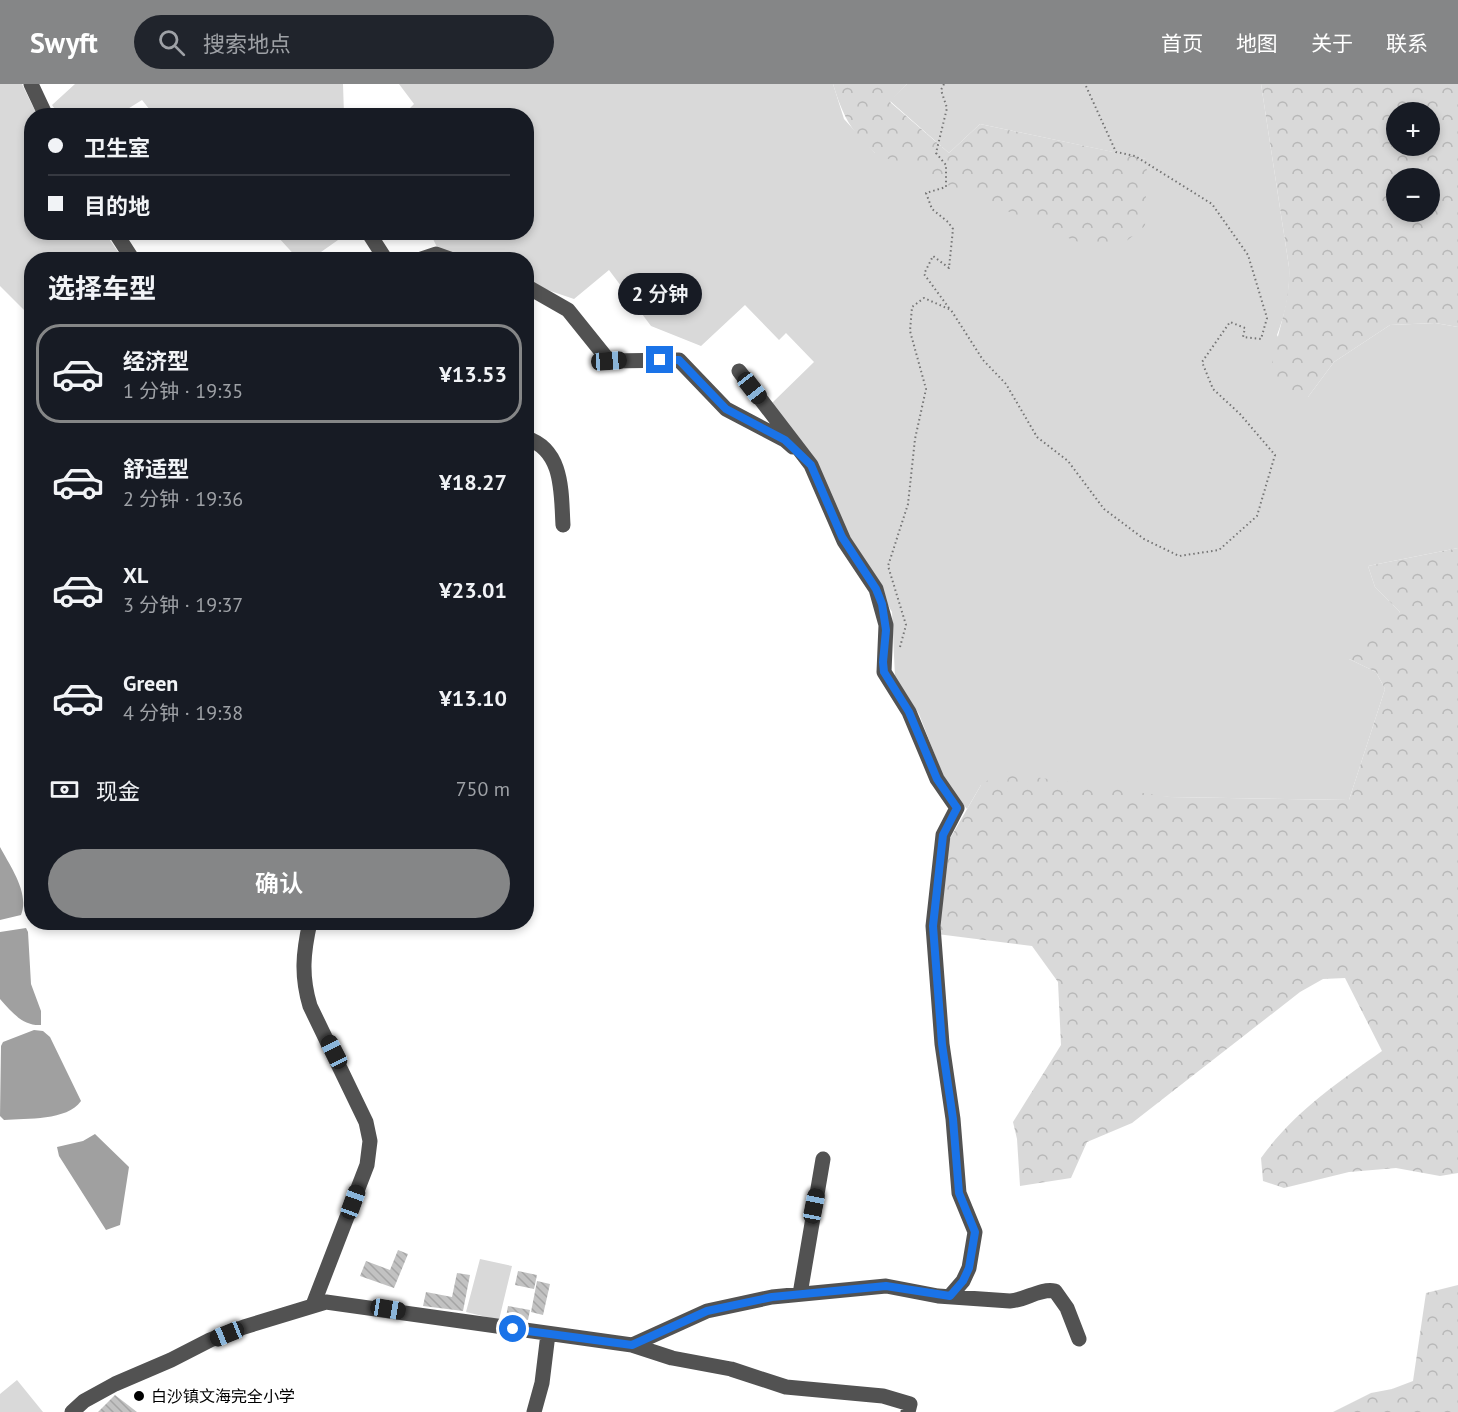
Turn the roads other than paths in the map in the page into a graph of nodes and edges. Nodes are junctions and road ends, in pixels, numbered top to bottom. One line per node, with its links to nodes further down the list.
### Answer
1 (31, 84): 2 (street)
2 (42, 108)
3 (534, 291): 6 (street)
4 (739, 371): 6 (street)
5 (534, 442): 7 (street)
6 (808, 461): 11 (street)
7 (563, 525)
8 (308, 930): 12 (street)
9 (823, 1160): 10 (street)
10 (800, 1294): 11 (street); 15 (street)
11 (950, 1296): 14 (street)
12 (313, 1305): 13 (street); 16 (street)
13 (548, 1334): 15 (street); 17 (street)
14 (1079, 1339)
15 (632, 1345): 18 (street)
16 (72, 1412)
17 (534, 1412)
18 (908, 1412)

